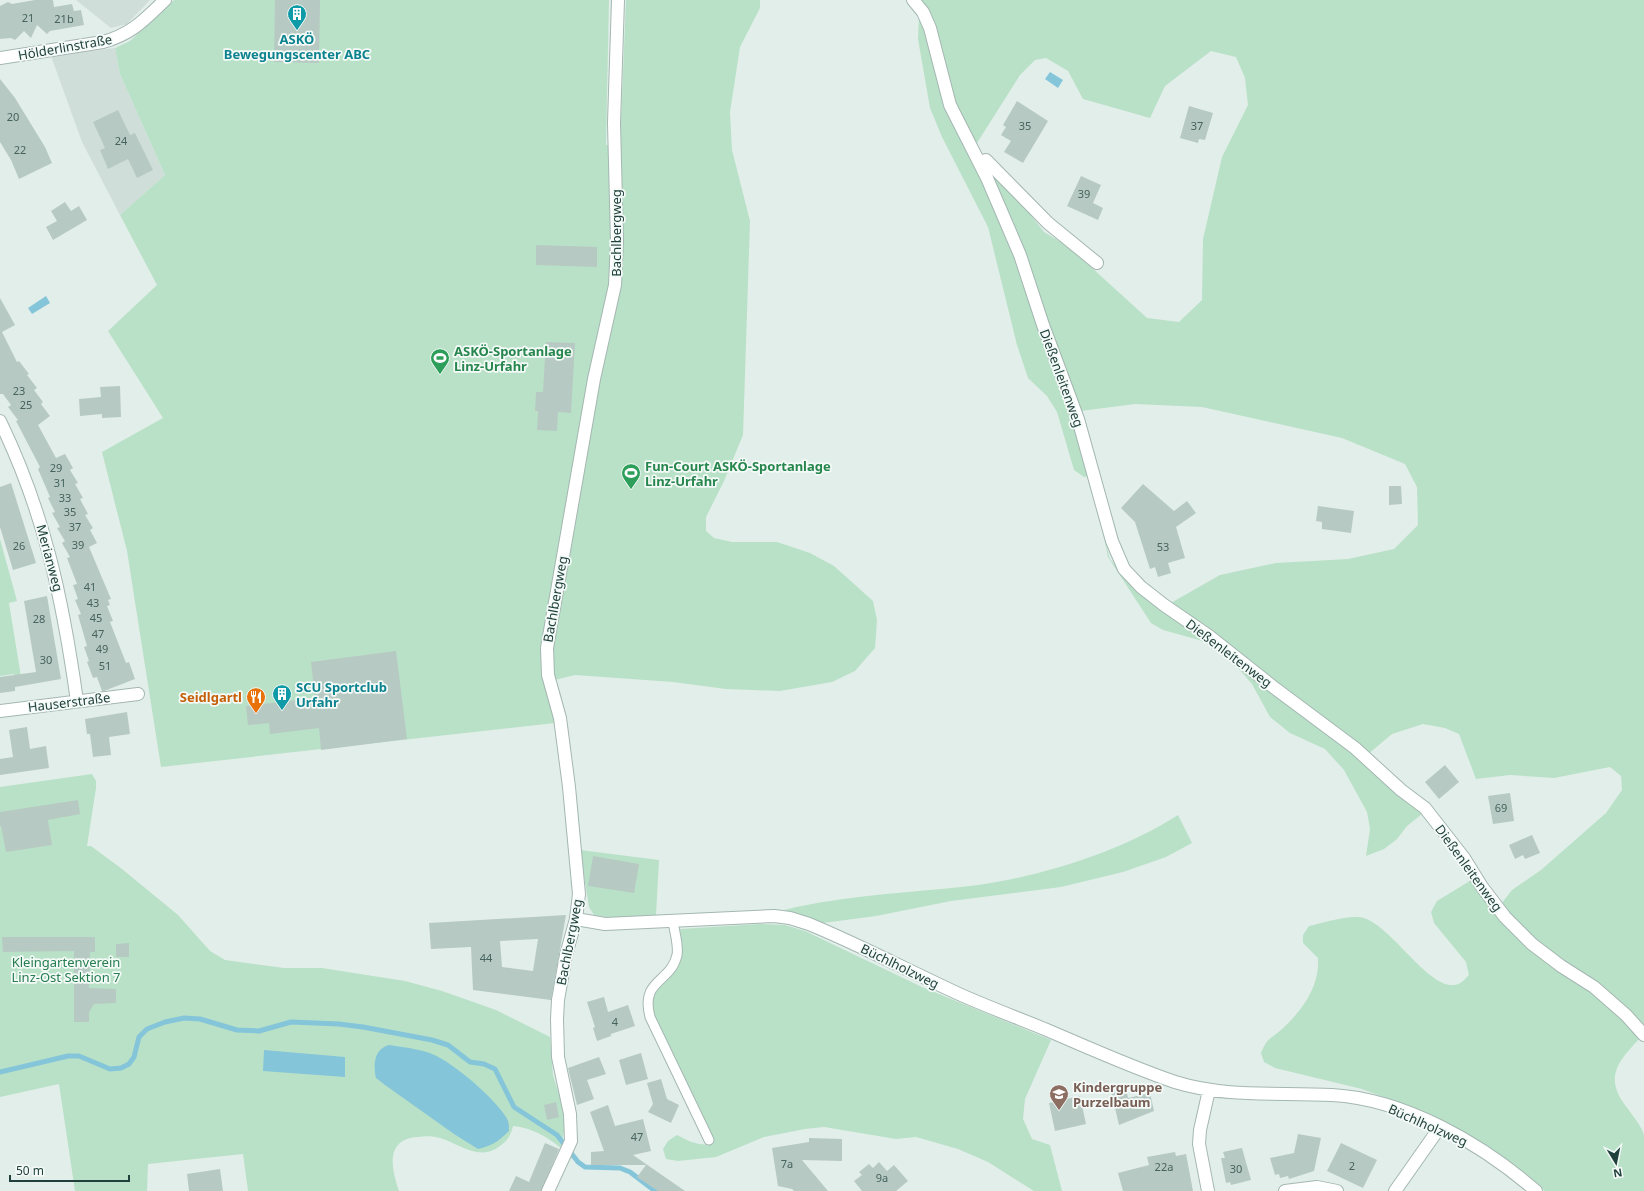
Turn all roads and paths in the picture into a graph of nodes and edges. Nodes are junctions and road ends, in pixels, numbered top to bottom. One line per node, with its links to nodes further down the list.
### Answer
1 (166, 0): 4 (street, Hölderlinstraße)
2 (618, 0): 11 (street, Bachlbergweg)
3 (913, 0): 5 (street, Dießenleitenweg)
4 (0, 58)
5 (979, 162): 6 (street); 13 (street, Dießenleitenweg)
6 (1097, 263)
7 (0, 421): 9 (street, Merianweg)
8 (138, 694): 9 (street, Hauserstraße)
9 (77, 701): 10 (street, Hauserstraße)
10 (0, 711)
11 (576, 919): 12 (street, Büchlholzweg); 17 (street, Bachlbergweg)
12 (672, 921): 14 (street, Büchlholzweg); 16 (lane)
13 (1644, 1035)
14 (1209, 1090): 15 (street, Büchlholzweg); 18 (street)
15 (1440, 1127): 21 (street); 22 (street, Büchlholzweg)
16 (709, 1140)
17 (548, 1191)
18 (1208, 1191)
19 (1285, 1191): 20 (street)
20 (1337, 1191)
21 (1395, 1191)
22 (1536, 1191)

